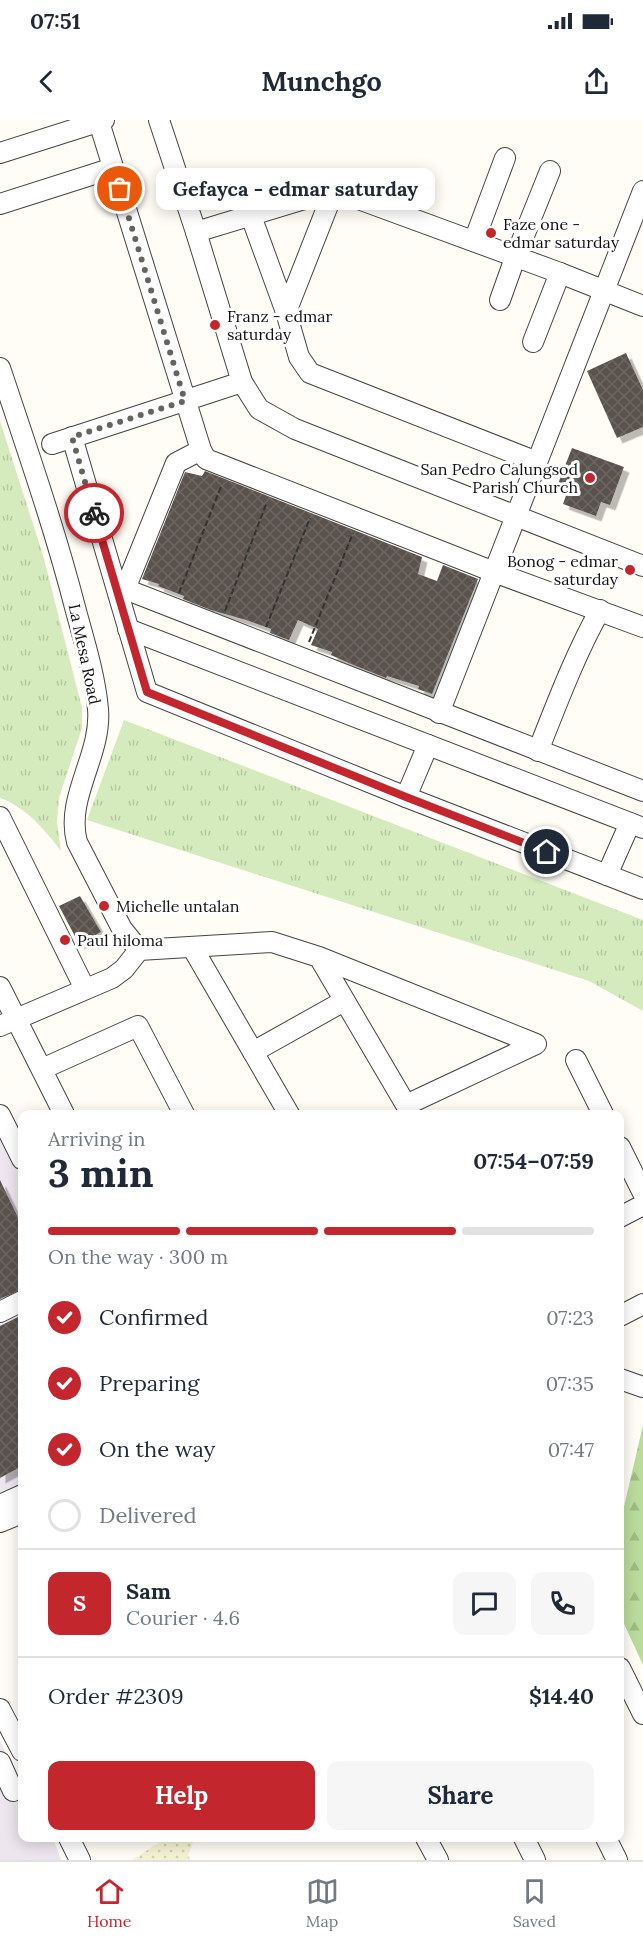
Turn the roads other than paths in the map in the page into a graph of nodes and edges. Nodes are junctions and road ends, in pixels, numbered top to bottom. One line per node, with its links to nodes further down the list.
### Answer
1 (159, 120): 11 (street)
2 (101, 121): 3 (street); 5 (street)
3 (0, 153)
4 (505, 158): 12 (street)
5 (113, 168): 9 (street); 22 (street)
6 (550, 171): 13 (street)
7 (334, 190): 10 (street); 12 (street); 18 (street)
8 (643, 191): 15 (street)
9 (0, 204)
10 (251, 216): 11 (street); 18 (street)
11 (196, 232): 21 (street)
12 (474, 241): 13 (street)
13 (514, 258): 14 (street); 16 (street)
14 (560, 273): 15 (street); 19 (street)
15 (604, 291): 17 (street); 26 (street)
16 (500, 300)
17 (643, 306)
18 (286, 312): 26 (street)
19 (533, 342)
20 (0, 368): 43 (street, La Mesa Road)
21 (242, 382): 22 (street); 27 (street)
22 (185, 401): 23 (street); 25 (street)
23 (72, 437): 24 (street); 32 (street)
24 (52, 444)
25 (201, 450): 29 (street); 33 (street)
26 (537, 462): 27 (street)
27 (516, 515): 28 (street); 29 (street)
28 (643, 566)
29 (494, 572): 30 (street); 33 (street)
30 (600, 610): 31 (street); 35 (street)
31 (643, 627)
32 (128, 629): 34 (street); 37 (street)
33 (439, 713): 35 (street)
34 (428, 745): 37 (street); 39 (street)
35 (538, 751): 36 (street)
36 (643, 791)
37 (406, 797): 40 (street)
38 (0, 817): 46 (street)
39 (637, 825): 40 (street)
40 (608, 875): 41 (street)
41 (643, 889)
42 (192, 947): 43 (street); 44 (street); 49 (street)
43 (139, 950): 46 (street)
44 (319, 957): 47 (street); 47 (street)
45 (0, 987): 48 (street)
46 (85, 989): 48 (street)
47 (345, 1001): 49 (street)
48 (8, 1022): 51 (street)
49 (253, 1052): 54 (street)
50 (576, 1060): 55 (street)
51 (42, 1069): 52 (street); 53 (street)
52 (62, 1110)
53 (182, 1110)
54 (287, 1110)
55 (601, 1110)
56 (0, 1115): 57 (street)
57 (18, 1151)
58 (624, 1155): 59 (street)
59 (643, 1193)
60 (643, 1205): 61 (street)
61 (624, 1215)
62 (18, 1303): 64 (street)
63 (643, 1304): 65 (street)
64 (0, 1312)
65 (624, 1314)
66 (624, 1380): 67 (street)
67 (643, 1387)
68 (18, 1497): 69 (street)
69 (0, 1505)
70 (18, 1515): 71 (street)
71 (0, 1522)
72 (624, 1676): 74 (street)
73 (0, 1709): 75 (street)
74 (643, 1714)
75 (18, 1743)
76 (0, 1762): 77 (street)
77 (13, 1791)
78 (71, 1842): 82 (street)
79 (428, 1842): 83 (street)
80 (526, 1842): 84 (street)
81 (608, 1842): 85 (street)
82 (80, 1860)
83 (438, 1860)
84 (535, 1860)
85 (617, 1860)

